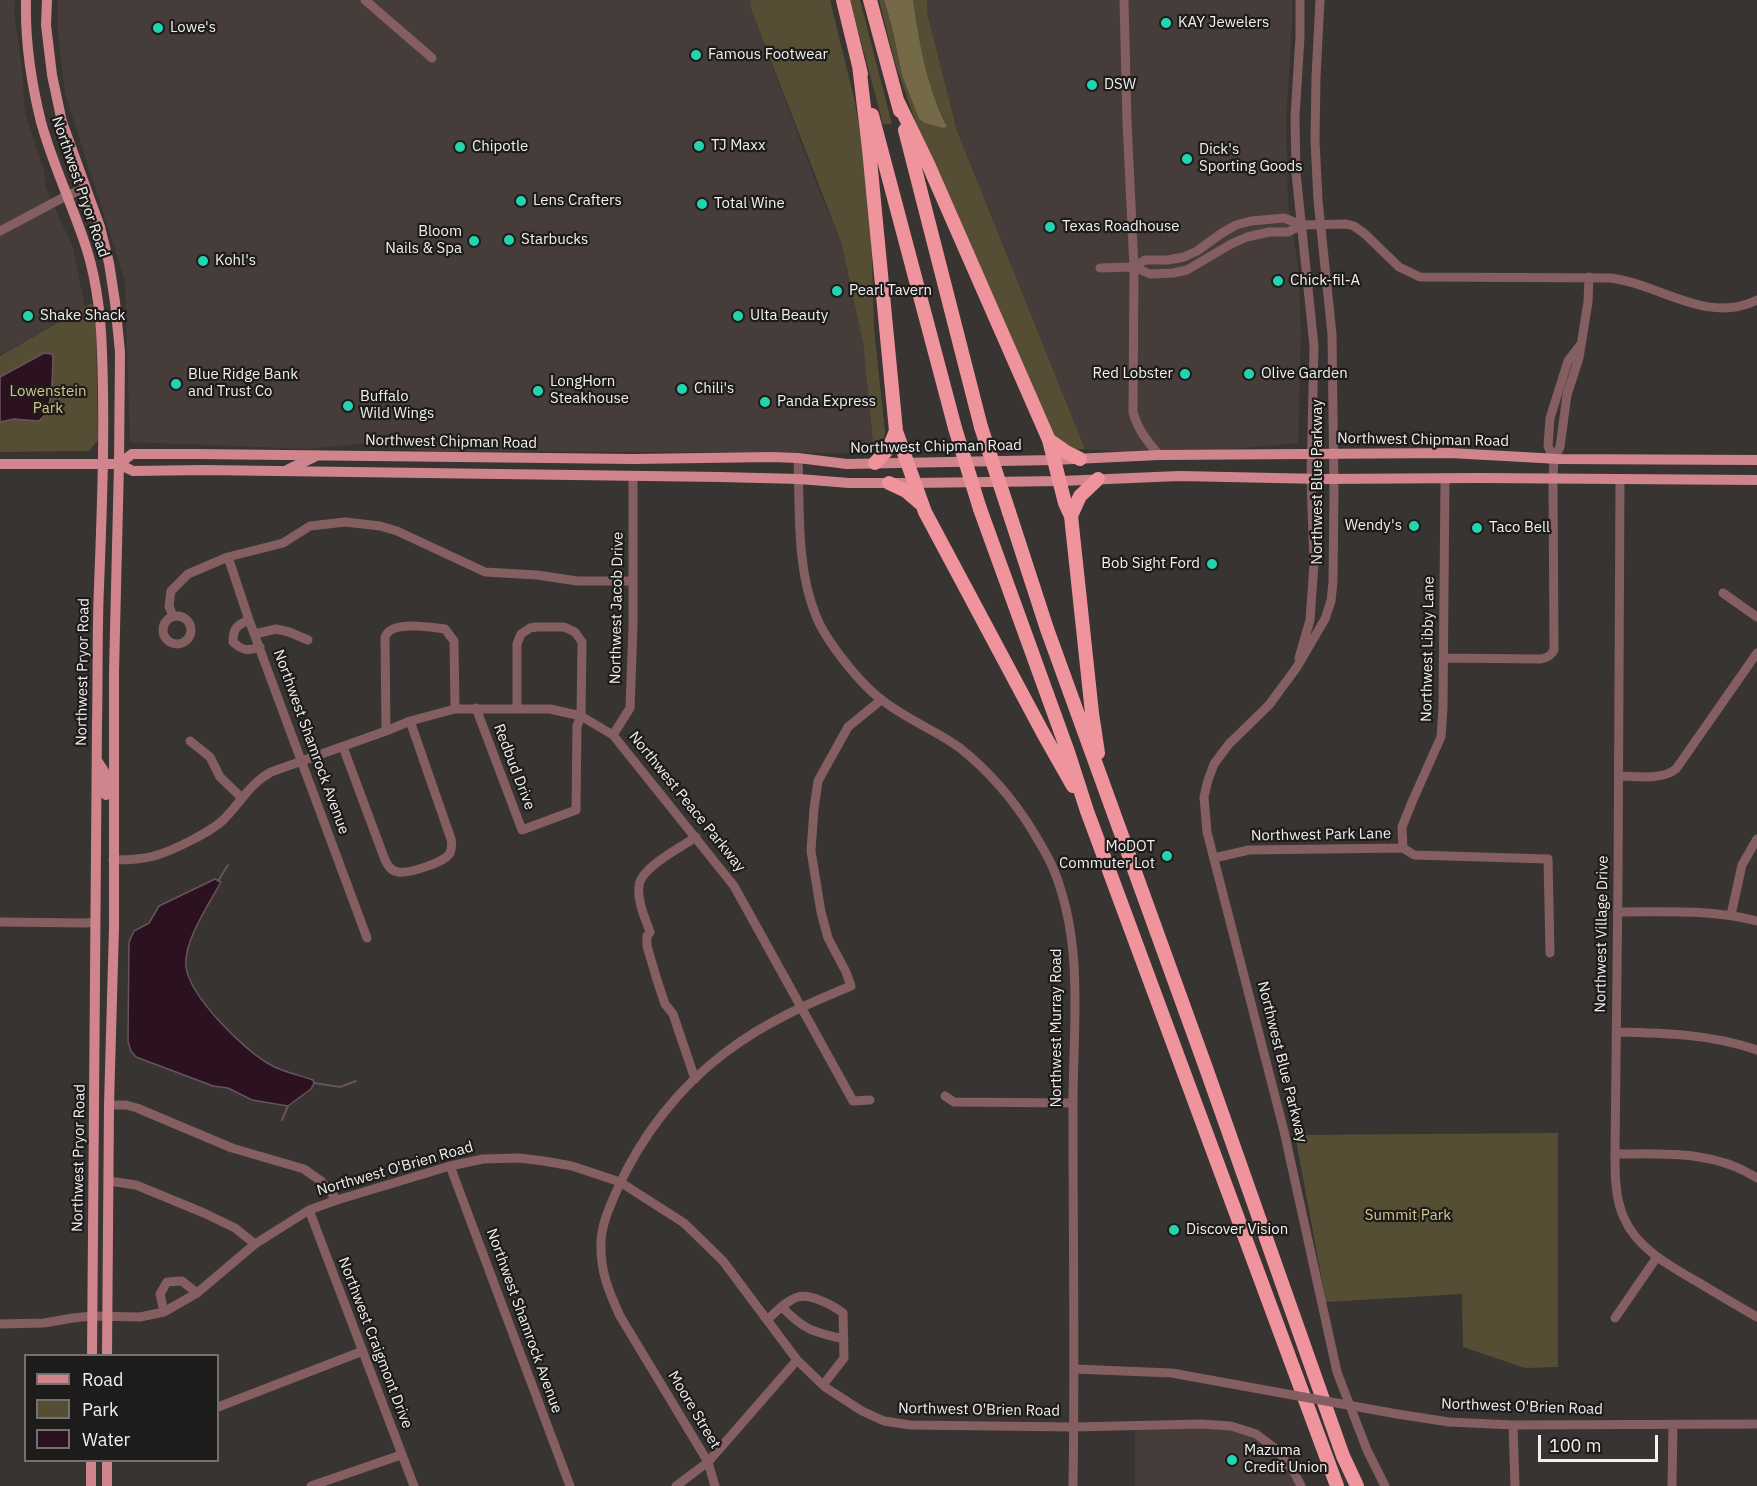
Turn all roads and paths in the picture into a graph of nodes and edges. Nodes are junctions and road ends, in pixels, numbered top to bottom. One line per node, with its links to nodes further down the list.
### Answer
1 (26, 0): 13 (main road, Northwest Pryor Road)
2 (47, 0): 12 (main road, Northwest Pryor Road)
3 (365, 0): 9 (street)
4 (843, 0): 10 (highway)
5 (870, 0): 11 (highway)
6 (1124, 0): 17 (street)
7 (1300, 0): 14 (street, Northwest Blue Parkway)
8 (1320, 0): 15 (street, Northwest Blue Parkway)
9 (432, 58)
10 (859, 65): 21 (highway); 80 (highway, bridge)
11 (898, 102): 22 (highway); 78 (highway, bridge)
12 (85, 188): 13 (street); 37 (main road, Northwest Pryor Road)
13 (66, 196): 16 (street); 36 (main road, Northwest Pryor Road)
14 (1302, 225): 15 (street); 17 (street); 17 (street); 23 (street, Northwest Blue Parkway)
15 (1321, 225): 19 (street); 24 (street, Northwest Blue Parkway)
16 (0, 231)
17 (1134, 267): 18 (street); 26 (street)
18 (1100, 268)
19 (1589, 278): 20 (street); 30 (street)
20 (1757, 300)
21 (896, 431): 33 (highway); 34 (highway)
22 (1049, 440): 29 (highway); 31 (highway)
23 (1311, 454): 24 (main road, Northwest Chipman Road); 26 (main road, Northwest Chipman Road); 40 (street, Northwest Blue Parkway)
24 (1334, 454): 30 (main road, Northwest Chipman Road); 45 (street, Northwest Blue Parkway)
25 (318, 455): 28 (main road, Northwest Chipman Road); 37 (main road, Northwest Chipman Road); 38 (main road)
26 (1159, 455): 29 (main road, Northwest Chipman Road)
27 (798, 458): 28 (main road, Northwest Chipman Road); 34 (main road, Northwest Chipman Road); 43 (street, Northwest Murray Road)
28 (663, 459): 39 (main road)
29 (1080, 459): 31 (main road, Northwest Chipman Road)
30 (1554, 459): 32 (main road, Northwest Chipman Road); 42 (street)
31 (1053, 460): 33 (main road, Northwest Chipman Road); 48 (highway)
32 (1757, 460)
33 (906, 462): 34 (main road, Northwest Chipman Road); 50 (highway)
34 (875, 463)
35 (0, 464): 36 (main road, Northwest Chipman Road)
36 (103, 464): 37 (main road, Northwest Chipman Road); 75 (main road, Northwest Pryor Road)
37 (119, 464): 38 (main road, Northwest Chipman Road); 81 (main road, Northwest Pryor Road)
38 (285, 471): 39 (main road, Northwest Chipman Road)
39 (633, 476): 43 (main road, Northwest Chipman Road); 54 (street, Northwest Jacob Drive)
40 (1311, 478): 44 (main road, Northwest Chipman Road); 45 (main road, Northwest Chipman Road); 64 (street, Northwest Blue Parkway)
41 (1445, 478): 42 (main road, Northwest Chipman Road); 45 (main road, Northwest Chipman Road); 63 (street, Northwest Libby Lane)
42 (1553, 478): 46 (main road, Northwest Chipman Road); 63 (street)
43 (799, 479): 49 (main road, Northwest Chipman Road); 65 (street, Northwest Murray Road)
44 (1098, 479): 48 (main road, Northwest Chipman Road); 52 (highway)
45 (1334, 479): 64 (street, Northwest Blue Parkway)
46 (1620, 480): 47 (main road, Northwest Chipman Road); 77 (street, Northwest Village Drive)
47 (1757, 480)
48 (1061, 481): 50 (main road, Northwest Chipman Road); 52 (highway)
49 (889, 483): 50 (main road, Northwest Chipman Road); 51 (highway)
50 (913, 483): 51 (highway)
51 (921, 504): 80 (highway)
52 (1071, 516): 78 (highway)
53 (228, 557): 54 (street); 56 (street); 58 (street, Northwest Shamrock Avenue)
54 (633, 581): 72 (street, Northwest Jacob Drive)
55 (1723, 593): 57 (street)
56 (173, 616)
57 (1757, 617)
58 (249, 620): 59 (street, Northwest Shamrock Avenue); 61 (street)
59 (255, 634): 60 (street); 61 (street, Northwest Shamrock Avenue)
60 (308, 640)
61 (260, 647): 76 (street, Northwest Shamrock Avenue)
62 (1757, 653): 77 (street)
63 (1444, 658): 84 (street, Northwest Libby Lane)
64 (1297, 667): 85 (street, Northwest Blue Parkway)
65 (881, 700): 94 (street, Moore Street); 100 (street, Northwest Murray Road)
66 (476, 708): 67 (street, Northwest Peace Parkway); 68 (street, Northwest Peace Parkway); 69 (street, Redbud Drive)
67 (517, 708): 69 (street, Northwest Peace Parkway); 69 (street)
68 (455, 709): 70 (street, Northwest Peace Parkway); 71 (street)
69 (581, 716): 72 (street, Northwest Peace Parkway)
70 (410, 721): 71 (street, Northwest Peace Parkway); 74 (street)
71 (386, 731): 74 (street, Northwest Peace Parkway)
72 (613, 735): 82 (street, Northwest Peace Parkway)
73 (190, 741): 79 (street)
74 (343, 747): 76 (street, Northwest Peace Parkway)
75 (97, 761): 81 (main road); 91 (main road, Northwest Pryor Road)
76 (302, 761): 79 (street, Northwest Peace Parkway); 92 (street, Northwest Shamrock Avenue)
77 (1619, 776): 87 (street, Northwest Village Drive)
78 (1102, 782): 146 (highway)
79 (242, 798): 86 (street, Northwest Peace Parkway)
80 (1087, 811): 145 (highway)
81 (113, 820): 86 (main road, Northwest Pryor Road)
82 (696, 837): 94 (street, Northwest Peace Parkway); 97 (street)
83 (1757, 839): 88 (street)
84 (1403, 849): 85 (street, Northwest Park Lane); 93 (street, Northwest Park Lane)
85 (1214, 858): 147 (street, Northwest Blue Parkway)
86 (112, 860): 101 (main road, Northwest Pryor Road)
87 (1618, 912): 88 (street); 95 (street, Northwest Village Drive)
88 (1731, 915): 89 (street)
89 (1757, 921)
90 (0, 922): 91 (street)
91 (95, 922): 114 (main road, Northwest Pryor Road)
92 (367, 938)
93 (1550, 953)
94 (801, 1007): 97 (street, Moore Street); 99 (street, Northwest Peace Parkway)
95 (1616, 1032): 96 (street); 102 (street, Northwest Village Drive)
96 (1757, 1050)
97 (695, 1079): 106 (street, Moore Street)
98 (945, 1096): 100 (street)
99 (870, 1100)
100 (1072, 1103): 125 (street, Northwest Murray Road)
101 (110, 1105): 105 (main road, Northwest Pryor Road); 107 (street)
102 (1615, 1154): 104 (street); 110 (street, Northwest Village Drive)
103 (450, 1166): 106 (street, Northwest O'Brien Road); 107 (street, Northwest O'Brien Road); 140 (street, Northwest Shamrock Avenue)
104 (1757, 1178)
105 (109, 1181): 109 (street); 115 (main road, Northwest Pryor Road)
106 (620, 1182): 118 (street, Northwest O'Brien Road); 135 (street, Moore Street)
107 (337, 1200): 108 (street, Northwest O'Brien Road)
108 (309, 1210): 109 (street, Northwest O'Brien Road); 121 (street, Northwest Craigmont Drive)
109 (255, 1244): 111 (street, Northwest O'Brien Road)
110 (1657, 1257): 116 (street, Northwest Village Drive); 117 (street)
111 (197, 1293): 113 (street, Northwest O'Brien Road); 113 (street)
112 (782, 1307): 118 (street); 120 (street); 120 (street)
113 (164, 1312): 115 (street, Northwest O'Brien Road)
114 (92, 1316): 115 (street, Northwest O'Brien Road); 119 (street, Northwest O'Brien Road); 122 (main road, Northwest Pryor Road)
115 (107, 1317): 123 (main road, Northwest Pryor Road)
116 (1757, 1317)
117 (1615, 1318)
118 (767, 1320): 124 (street, Northwest O'Brien Road)
119 (0, 1324)
120 (844, 1339): 126 (street)
121 (363, 1351): 127 (street); 132 (street, Northwest Craigmont Drive)
122 (92, 1354)
123 (107, 1354)
124 (797, 1360): 126 (street, Northwest O'Brien Road); 135 (street)
125 (1074, 1369): 129 (street, Northwest O'Brien Road, bridge); 131 (street, Northwest Murray Road)
126 (824, 1385): 131 (street, Northwest O'Brien Road)
127 (219, 1407)
128 (1757, 1424): 130 (street, Northwest O'Brien Road)
129 (1513, 1425): 130 (street, Northwest O'Brien Road); 148 (street)
130 (1672, 1425): 149 (street)
131 (1074, 1427): 143 (street, Northwest Murray Road); 144 (street, Northwest O'Brien Road)
132 (401, 1455): 138 (street); 139 (street, Northwest Craigmont Drive)
133 (91, 1462): 136 (main road)
134 (107, 1462): 137 (main road)
135 (708, 1462): 141 (street); 142 (street, Moore Street)
136 (91, 1486)
137 (107, 1486)
138 (310, 1486)
139 (414, 1486)
140 (570, 1486)
141 (676, 1486)
142 (715, 1486)
143 (1073, 1486)
144 (1301, 1486)
145 (1336, 1486)
146 (1357, 1486)
147 (1384, 1486)
148 (1515, 1486)
149 (1672, 1486)

